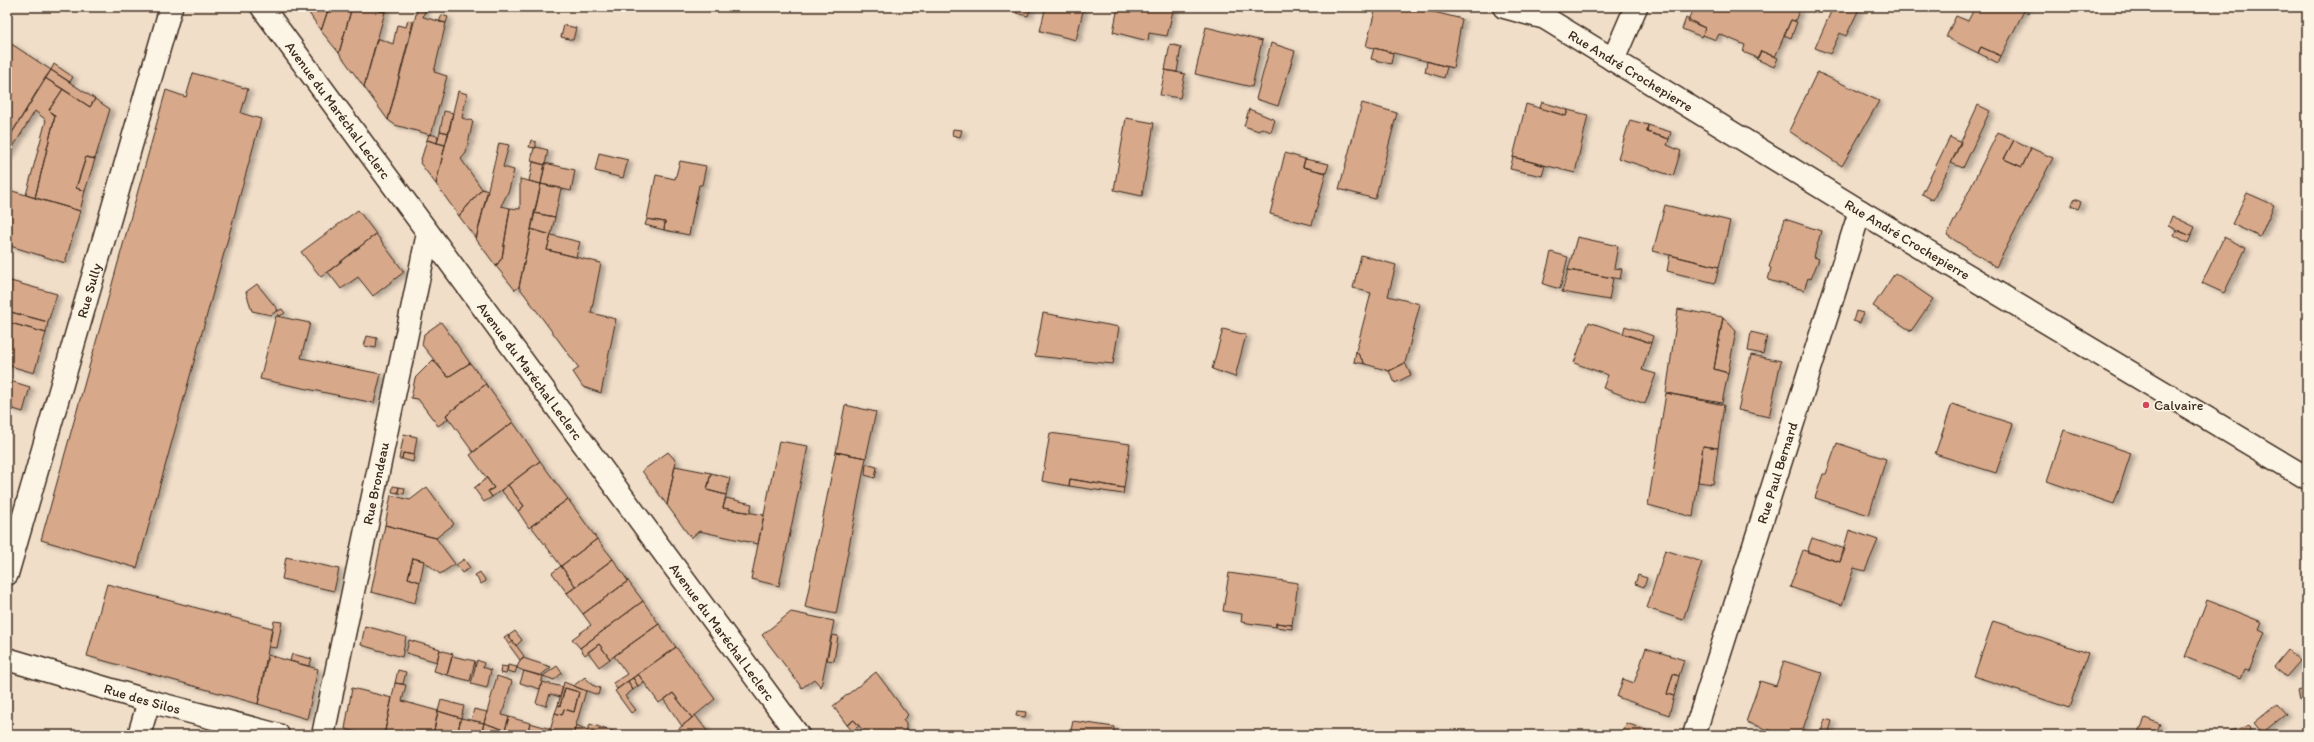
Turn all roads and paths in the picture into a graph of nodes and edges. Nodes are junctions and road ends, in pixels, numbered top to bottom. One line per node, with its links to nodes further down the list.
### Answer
1 (171, 7): 9 (street, Rue Sully)
2 (262, 7): 7 (street, Avenue du Maréchal Leclerc)
3 (1504, 7): 5 (street, Rue André Crochepierre)
4 (1636, 7): 5 (street)
5 (1613, 60): 6 (street, Rue André Crochepierre)
6 (1860, 211): 8 (street, Rue André Crochepierre); 16 (street, Rue Paul Bernard)
7 (428, 233): 14 (street, Rue Brondeau); 15 (street, Avenue du Maréchal Leclerc)
8 (2307, 478)
9 (7, 574)
10 (7, 658): 11 (street, Rue des Silos)
11 (149, 701): 12 (street); 13 (street, Rue des Silos)
12 (139, 735)
13 (278, 735)
14 (323, 735)
15 (798, 735)
16 (1694, 735)

